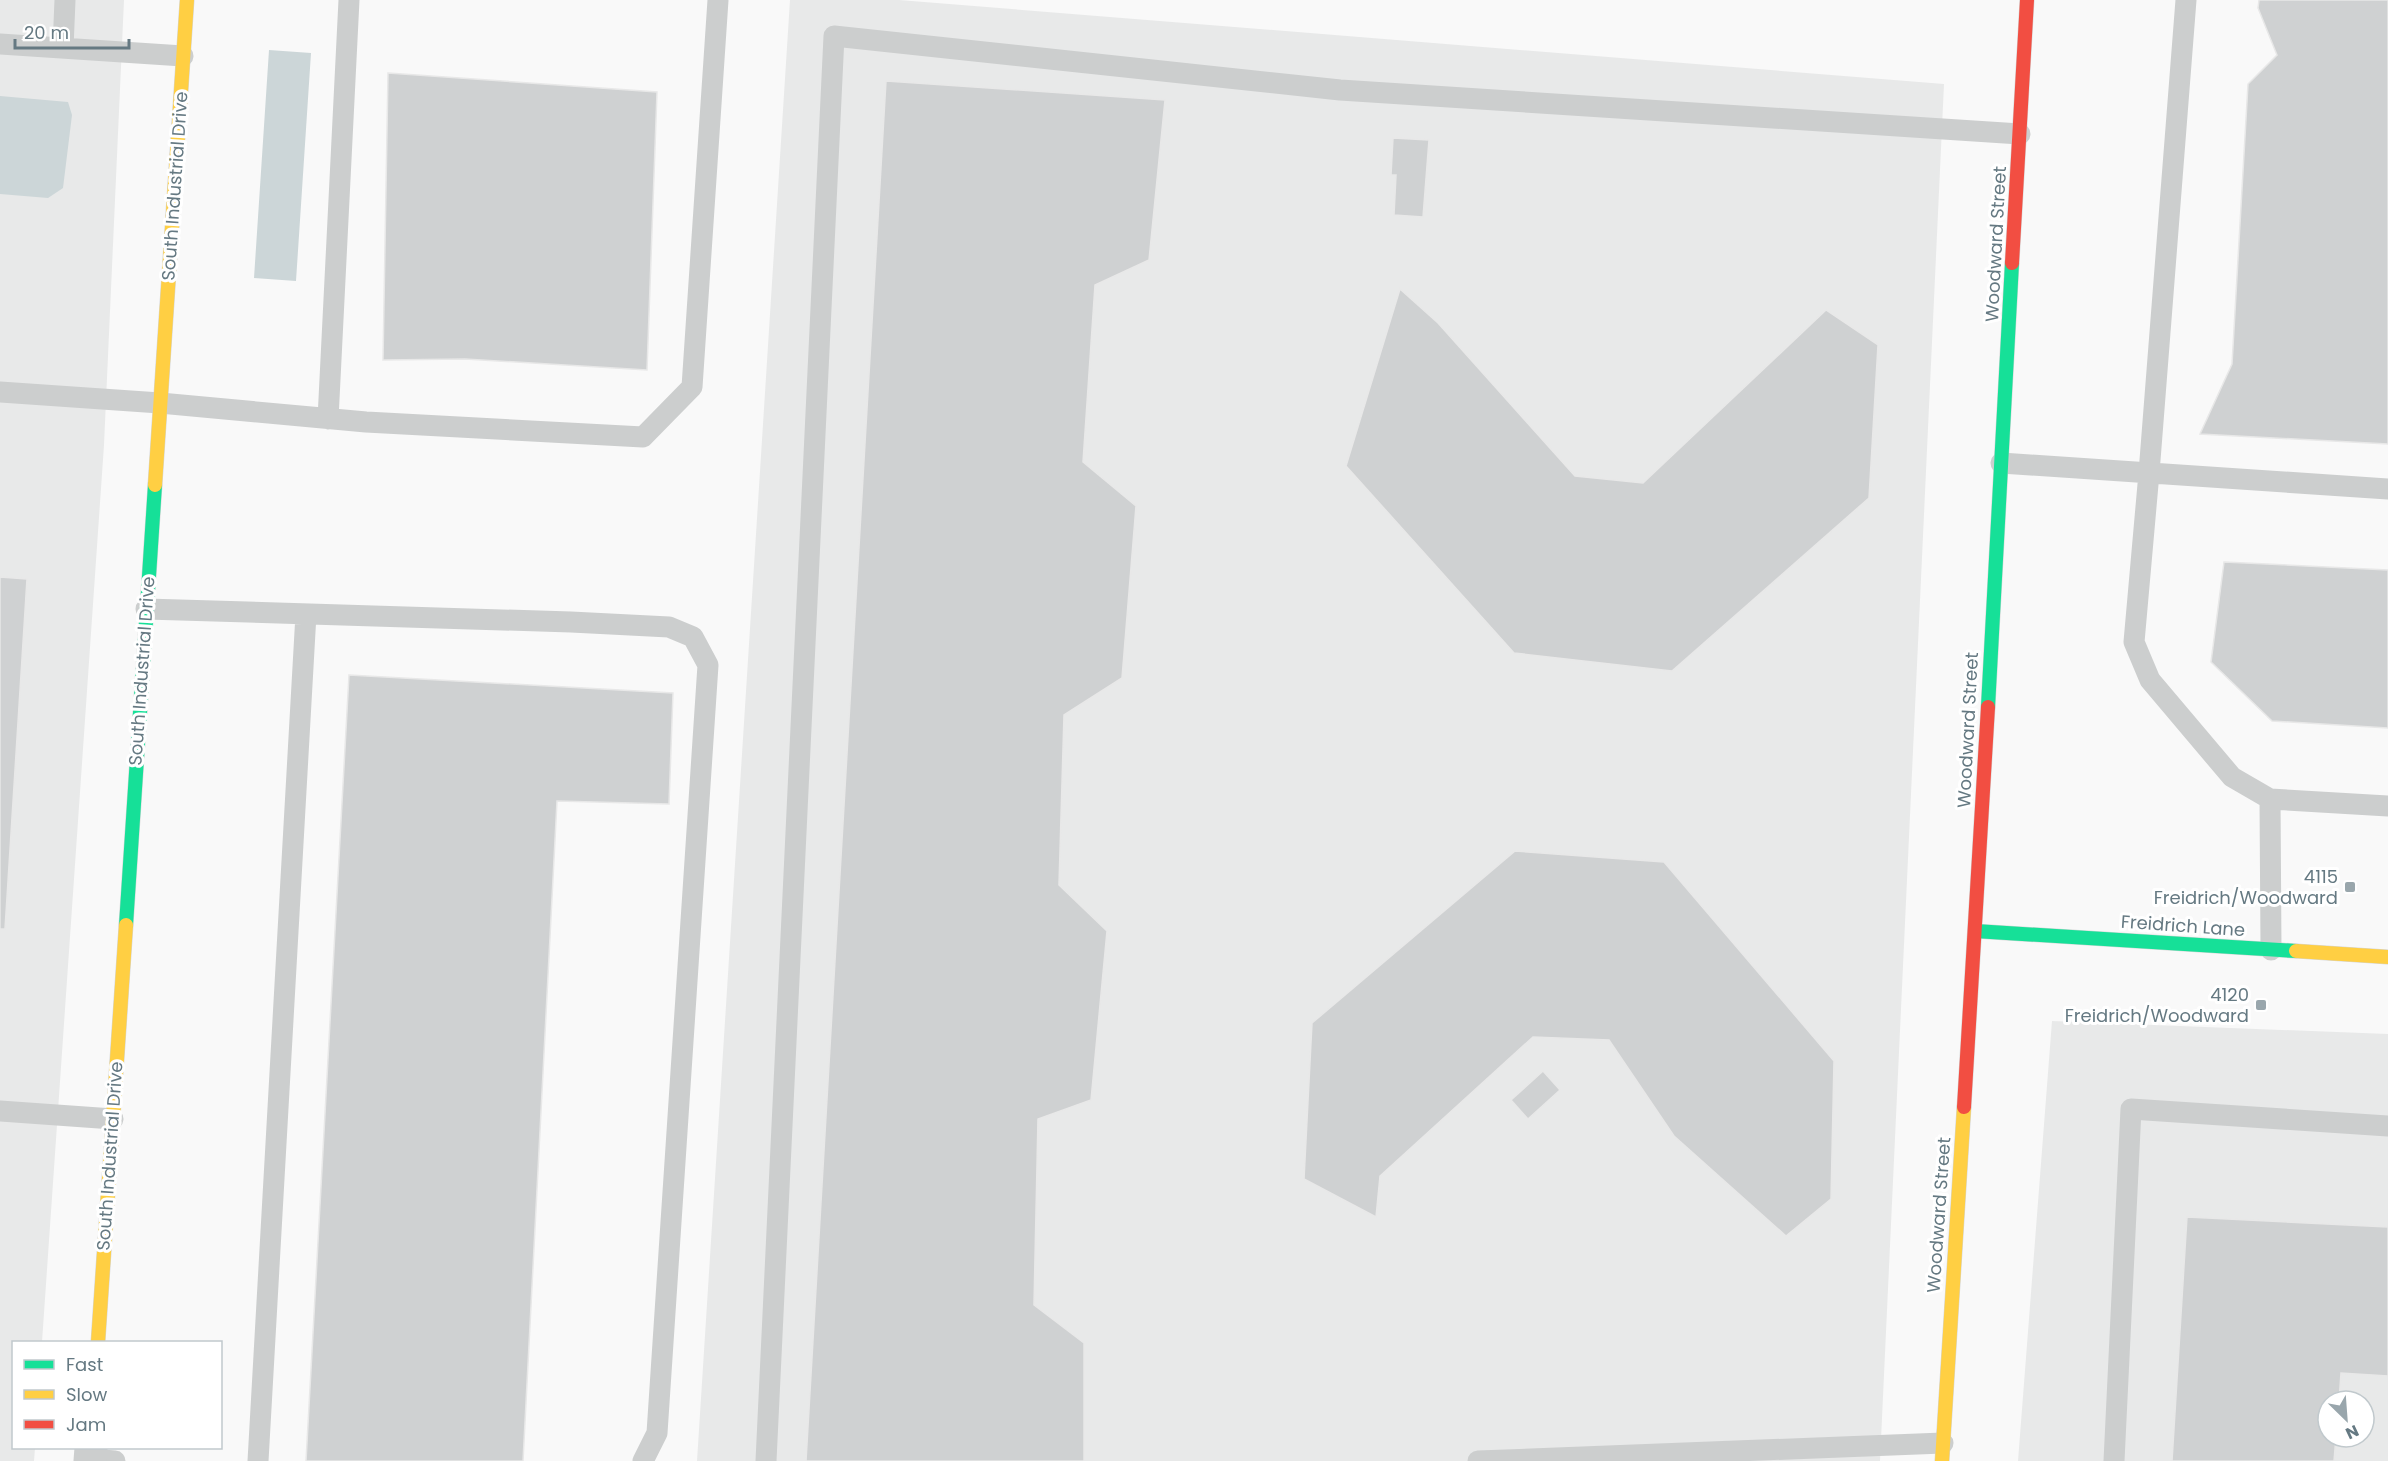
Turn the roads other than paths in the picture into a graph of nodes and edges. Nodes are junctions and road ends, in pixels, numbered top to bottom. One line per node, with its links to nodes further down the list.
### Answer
1 (65, 0): 8 (lane)
2 (187, 0): 9 (street, South Industrial Drive)
3 (349, 0): 13 (lane)
4 (718, 0): 13 (lane)
5 (2027, 0): 10 (street, Woodward Street)
6 (2186, 0): 15 (lane)
7 (0, 44): 8 (lane)
8 (63, 48): 9 (lane)
9 (183, 56): 12 (street, South Industrial Drive)
10 (2020, 134): 14 (street, Woodward Street); 31 (lane)
11 (0, 392): 12 (lane)
12 (160, 403): 13 (lane); 17 (street, South Industrial Drive)
13 (328, 419)
14 (2001, 464): 15 (lane); 21 (street, Woodward Street)
15 (2150, 473): 16 (lane); 19 (lane)
16 (2388, 489)
17 (146, 609): 18 (lane); 25 (street, South Industrial Drive)
18 (306, 614): 29 (lane); 30 (lane)
19 (2270, 799): 20 (lane); 22 (lane)
20 (2388, 806)
21 (1975, 931): 22 (street, Freidrich Lane); 28 (street, Woodward Street)
22 (2271, 950): 23 (street, Freidrich Lane)
23 (2388, 957)
24 (0, 1111): 25 (lane)
25 (113, 1119): 27 (street, South Industrial Drive)
26 (2388, 1125): 33 (lane)
27 (98, 1341)
28 (1943, 1452): 32 (lane)
29 (258, 1461)
30 (643, 1461)
31 (766, 1461)
32 (1478, 1461)
33 (2114, 1461)

